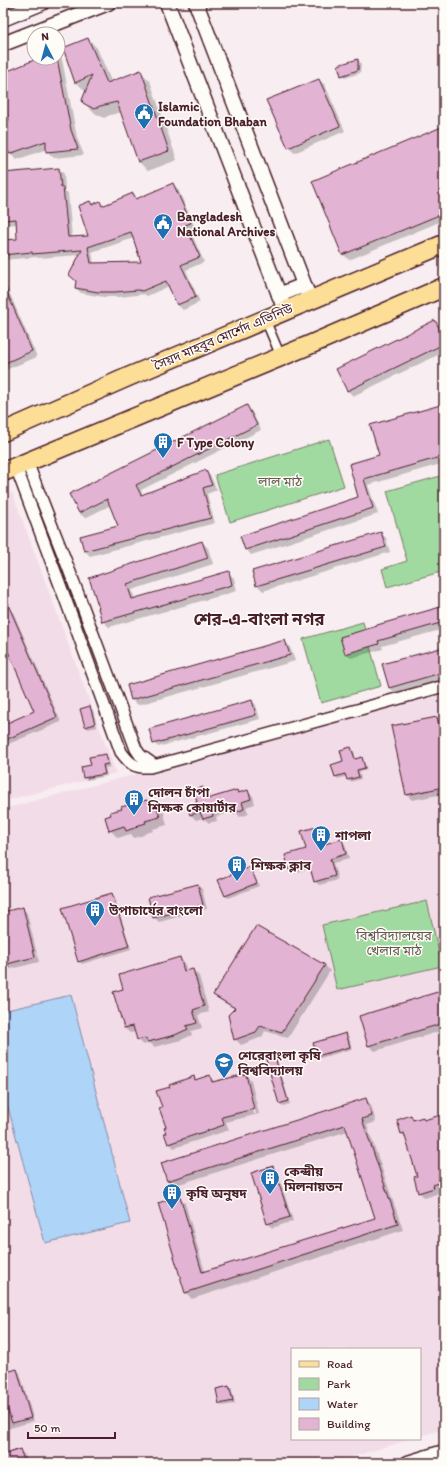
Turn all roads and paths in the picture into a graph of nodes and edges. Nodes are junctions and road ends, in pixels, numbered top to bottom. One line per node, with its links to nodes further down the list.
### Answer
1 (42, 3): 5 (street)
2 (108, 3): 6 (street)
3 (167, 3): 10 (street)
4 (196, 3): 9 (street)
5 (3, 19)
6 (3, 44)
7 (444, 244): 9 (main road, সৈয়দ মাহবুব মোর্শেদ এভিনিউ)
8 (444, 287): 12 (main road)
9 (307, 293): 10 (main road, সৈয়দ মাহবুব মোর্শেদ এভিনিউ)
10 (282, 303): 11 (main road, সৈয়দ মাহবুব মোর্শেদ এভিনিউ)
11 (265, 319): 12 (street); 13 (main road, সৈয়দ মাহবুব মোর্শেদ এভিনিউ)
12 (281, 357): 14 (main road)
13 (3, 432)
14 (15, 467): 15 (street); 16 (street)
15 (85, 612): 16 (street); 18 (street)
16 (72, 617): 18 (street)
17 (444, 686): 18 (street)
18 (154, 765)
19 (444, 1452): 20 (street)
20 (408, 1463)

